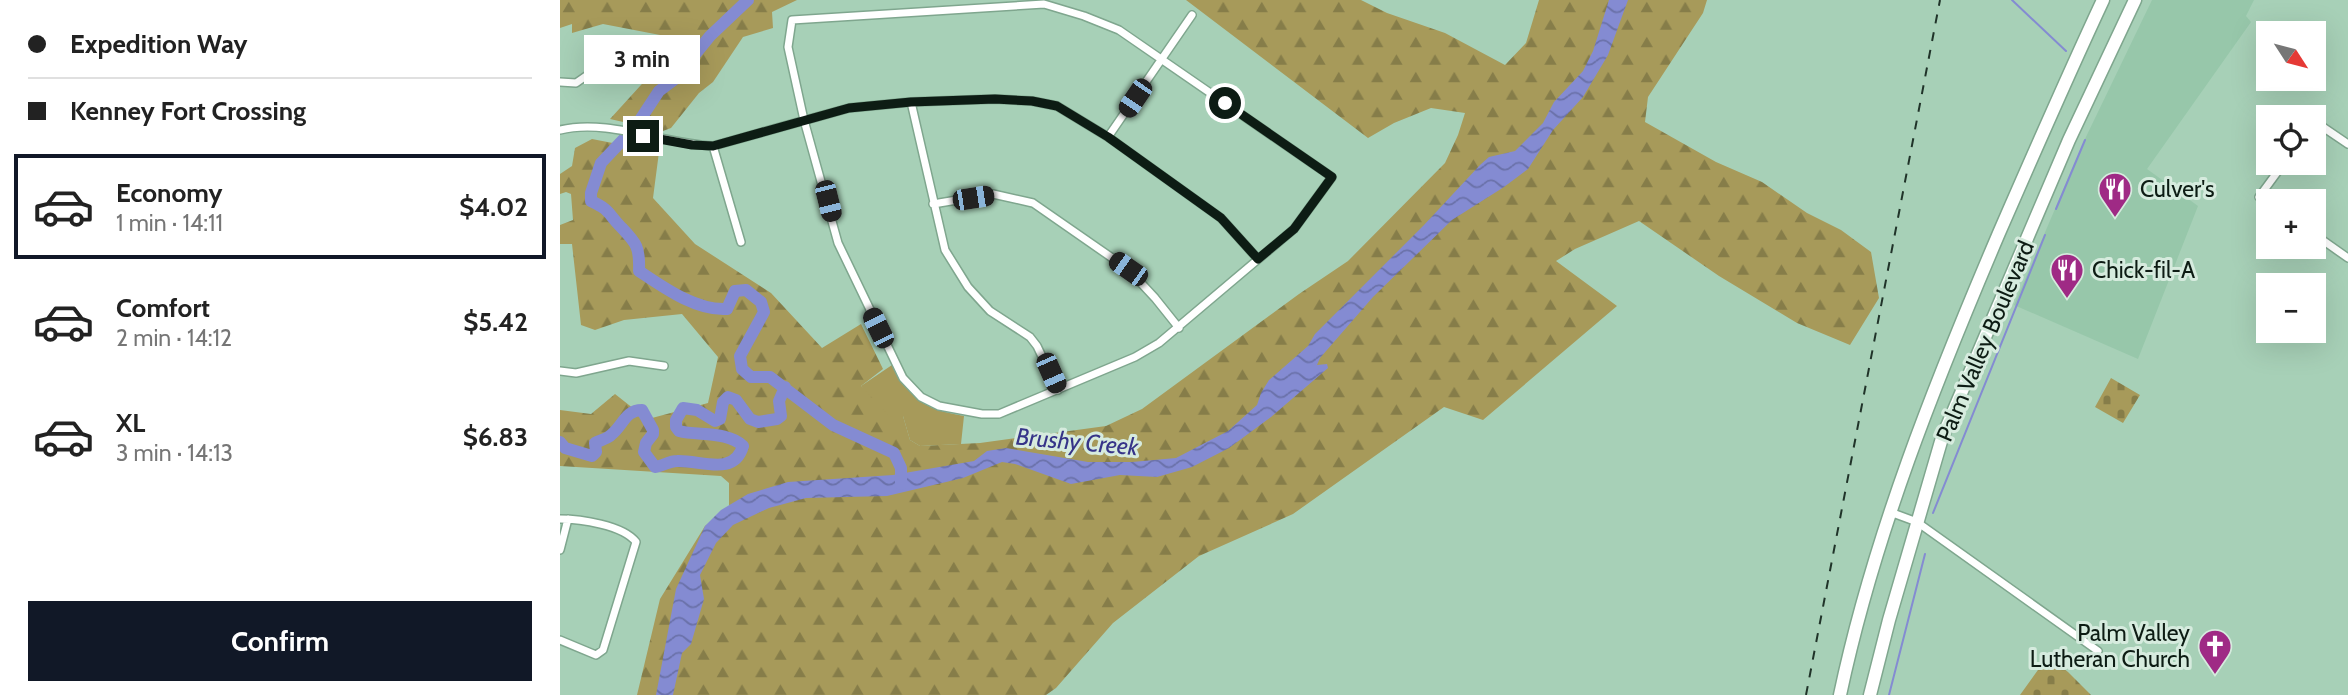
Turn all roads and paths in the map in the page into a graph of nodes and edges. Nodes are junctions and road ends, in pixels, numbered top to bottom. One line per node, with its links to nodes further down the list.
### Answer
1 (2102, 0): 23 (highway, Palm Valley Boulevard)
2 (2135, 0): 25 (highway, Palm Valley Boulevard)
3 (1192, 15): 5 (street)
4 (637, 58): 6 (street)
5 (1161, 59): 8 (street); 11 (street); 18 (street)
6 (560, 82)
7 (911, 102): 8 (street); 11 (street); 14 (street)
8 (804, 120): 13 (street); 22 (street)
9 (2326, 129): 12 (street)
10 (560, 130): 13 (street)
11 (1108, 137): 18 (street)
12 (2348, 144)
13 (713, 146): 15 (street)
14 (933, 204): 19 (street); 22 (street)
15 (741, 242)
16 (2326, 242): 17 (street)
17 (2348, 258)
18 (1258, 259): 19 (street)
19 (1179, 328): 22 (street)
20 (664, 366): 21 (street)
21 (560, 371)
22 (1058, 390)
23 (1890, 512): 25 (street); 29 (highway, Palm Valley Boulevard)
24 (564, 519): 26 (street); 27 (street)
25 (1917, 522): 28 (street); 30 (highway, Palm Valley Boulevard)
26 (560, 550)
27 (560, 640)
28 (2098, 651)
29 (1840, 695)
30 (1870, 695)

